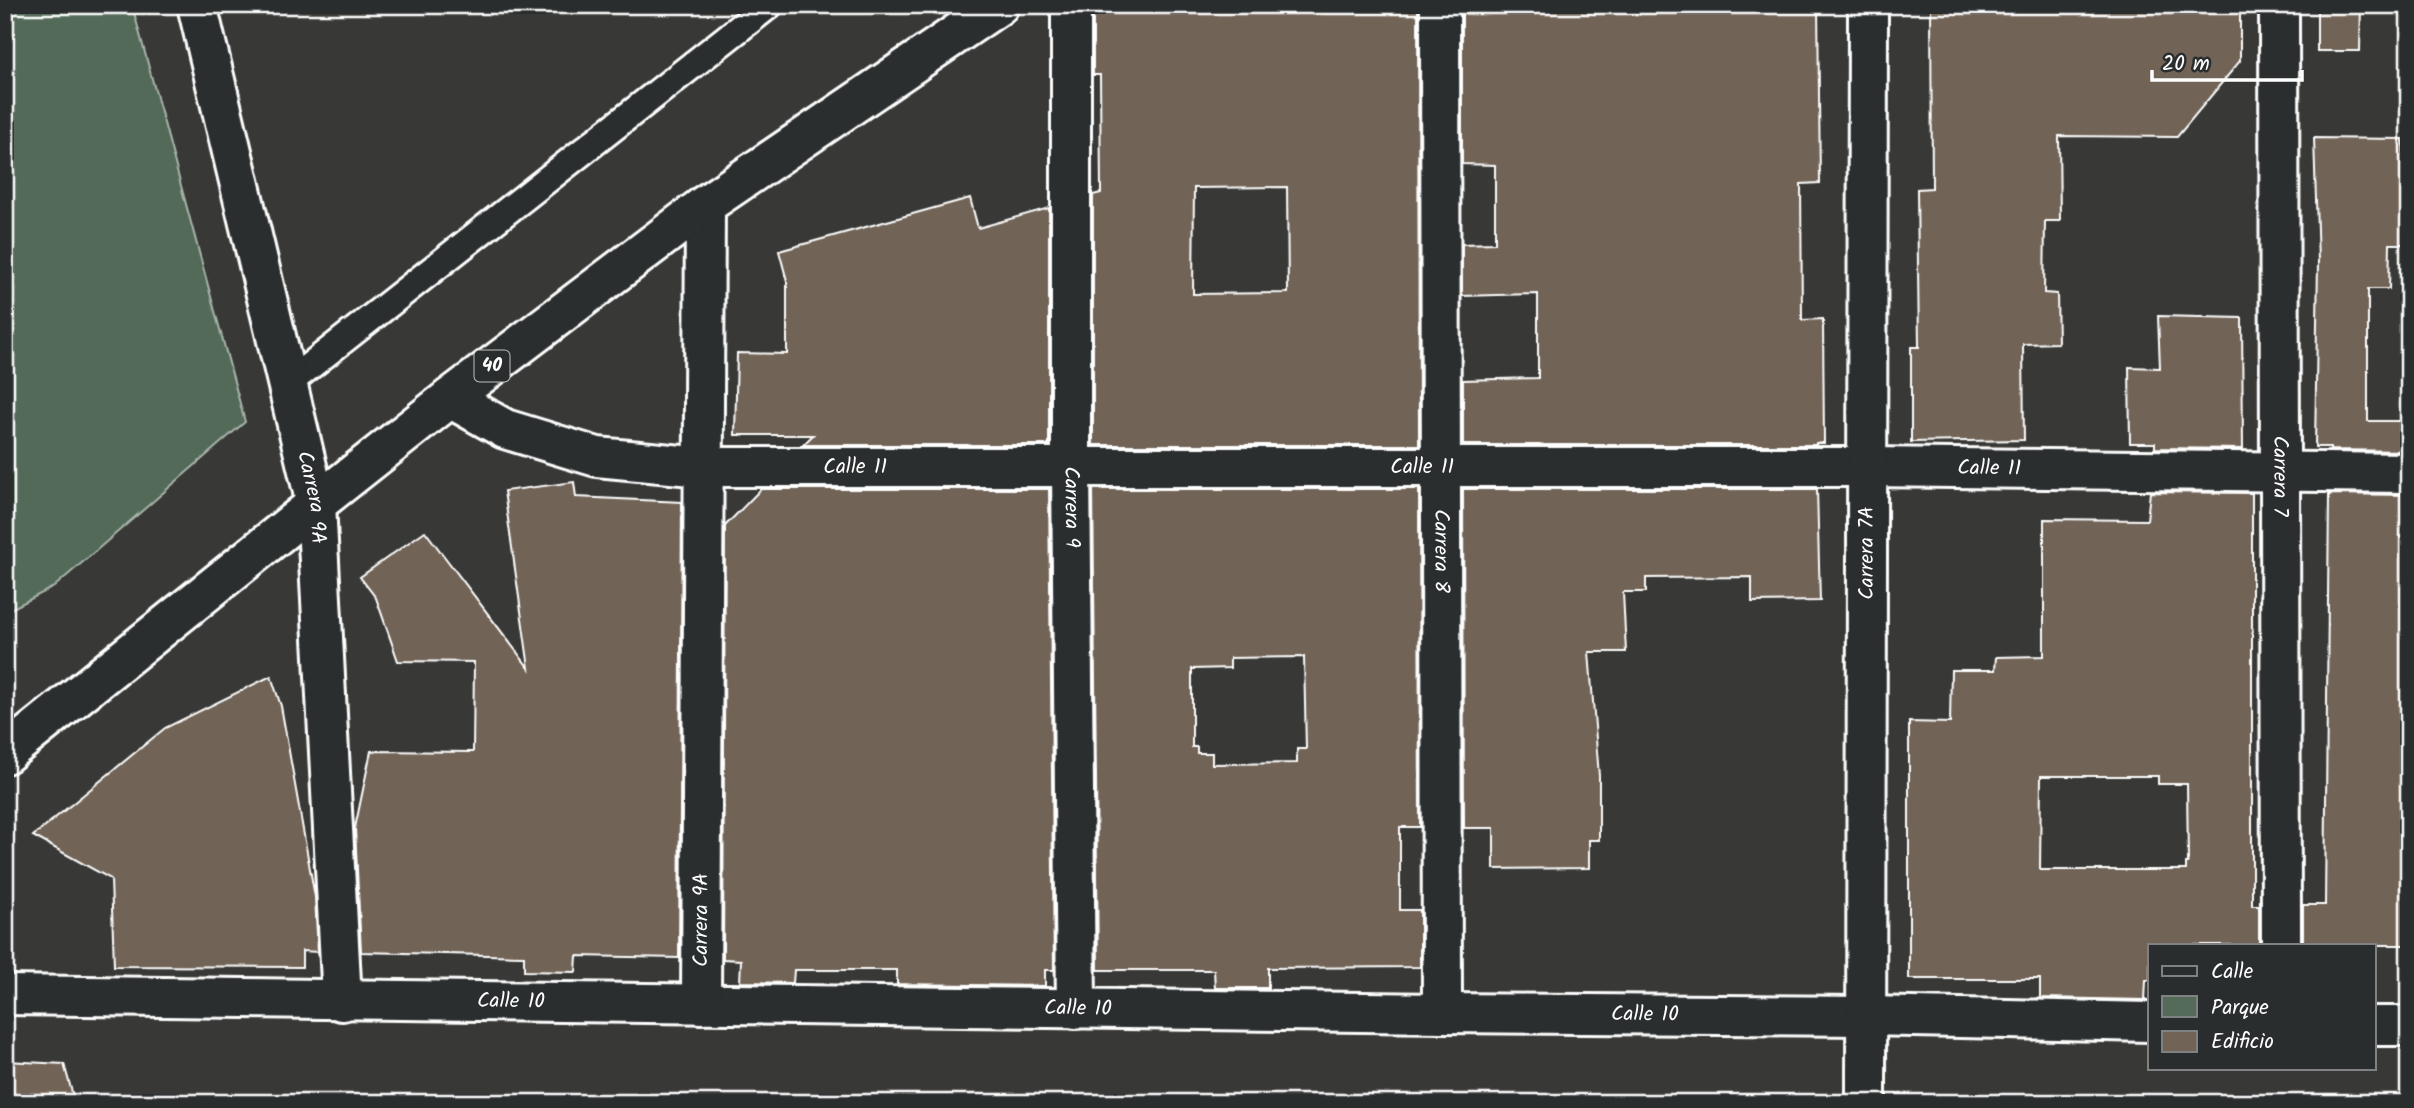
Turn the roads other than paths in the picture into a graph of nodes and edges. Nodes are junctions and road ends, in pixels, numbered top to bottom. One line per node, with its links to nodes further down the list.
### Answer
1 (197, 5): 9 (main road, Carrera 9A)
2 (769, 5): 9 (lane)
3 (999, 5): 8 (main road, 40)
4 (1071, 5): 11 (main road, Carrera 9)
5 (1440, 5): 14 (main road, Carrera 8)
6 (1868, 5): 13 (main road, Carrera 7A)
7 (2278, 5): 15 (main road, Carrera 7)
8 (705, 205): 10 (main road, 40); 12 (main road, Carrera 9A)
9 (287, 384): 17 (main road, Carrera 9A)
10 (450, 398): 12 (main road, Calle 11); 17 (main road, 40)
11 (1071, 466): 12 (main road, Calle 11); 14 (main road, Calle 11); 23 (main road, Carrera 9)
12 (703, 467): 22 (main road, Carrera 9A)
13 (1867, 467): 14 (main road, Calle 11); 15 (main road, Calle 11); 25 (main road, Carrera 7A)
14 (1440, 468): 24 (main road, Carrera 8)
15 (2280, 472): 16 (main road, Calle 11); 19 (main road, Carrera 7)
16 (2409, 473)
17 (316, 504): 18 (main road, 40); 21 (main road, Carrera 9A)
18 (5, 754)
19 (2281, 944)
20 (5, 995): 21 (main road, Calle 10)
21 (342, 1001): 22 (main road, Calle 10)
22 (701, 1004): 23 (main road, Calle 10)
23 (1076, 1009): 24 (main road, Calle 10)
24 (1442, 1013): 25 (main road, Calle 10)
25 (1866, 1016): 26 (main road, Calle 10); 29 (main road, Carrera 7A)
26 (2148, 1022)
27 (2376, 1026): 28 (main road)
28 (2409, 1026)
29 (1866, 1103)

